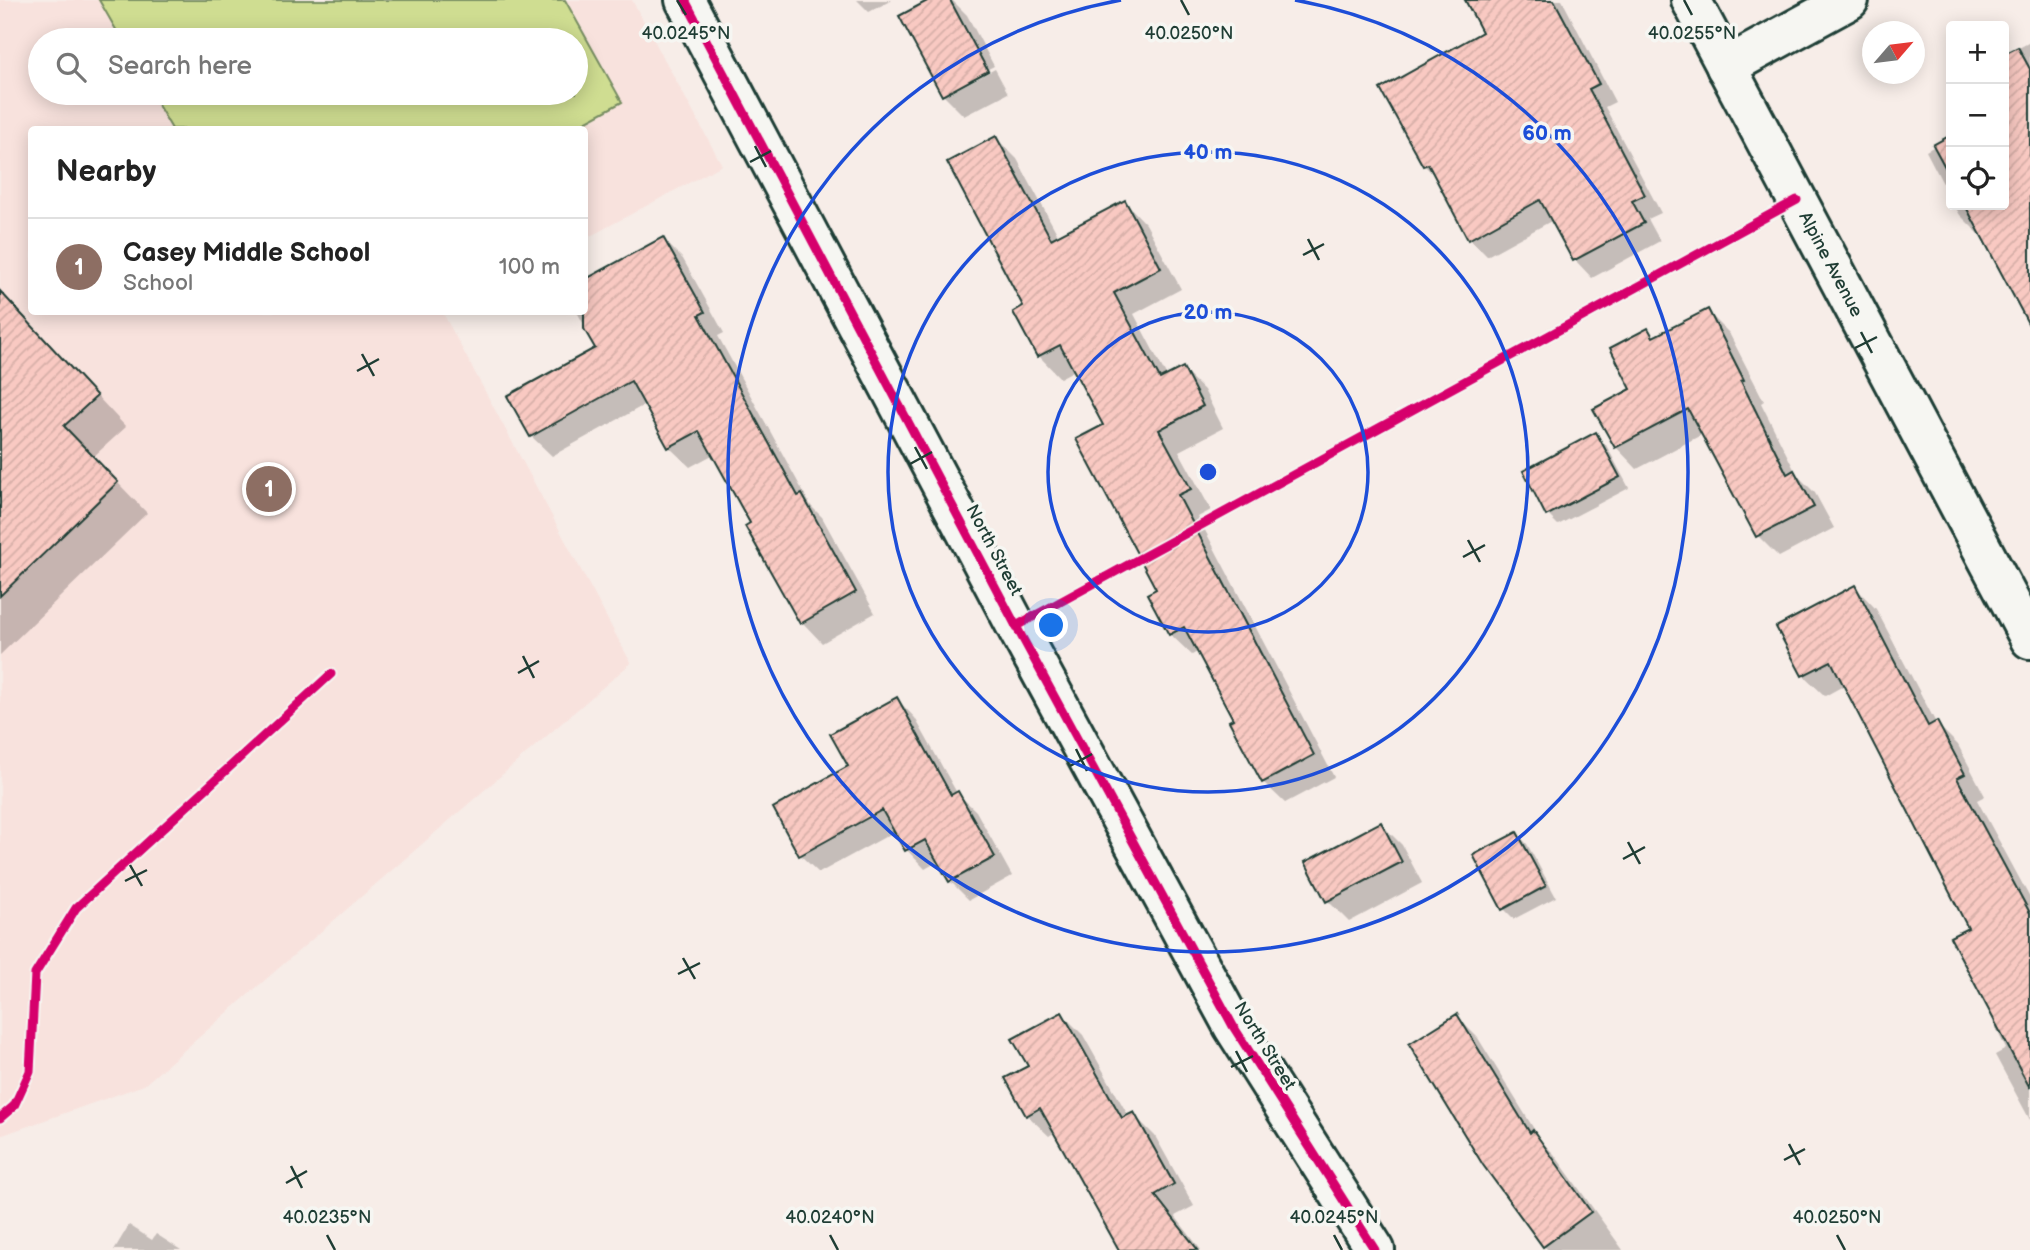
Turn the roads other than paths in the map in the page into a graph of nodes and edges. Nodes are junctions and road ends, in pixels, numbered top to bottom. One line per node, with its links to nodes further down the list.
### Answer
1 (685, 0): 6 (street, North Street)
2 (1690, 0): 4 (street, Alpine Avenue)
3 (1849, 0): 4 (street)
4 (1726, 67): 5 (street, Alpine Avenue)
5 (2030, 639)
6 (1375, 1250)

